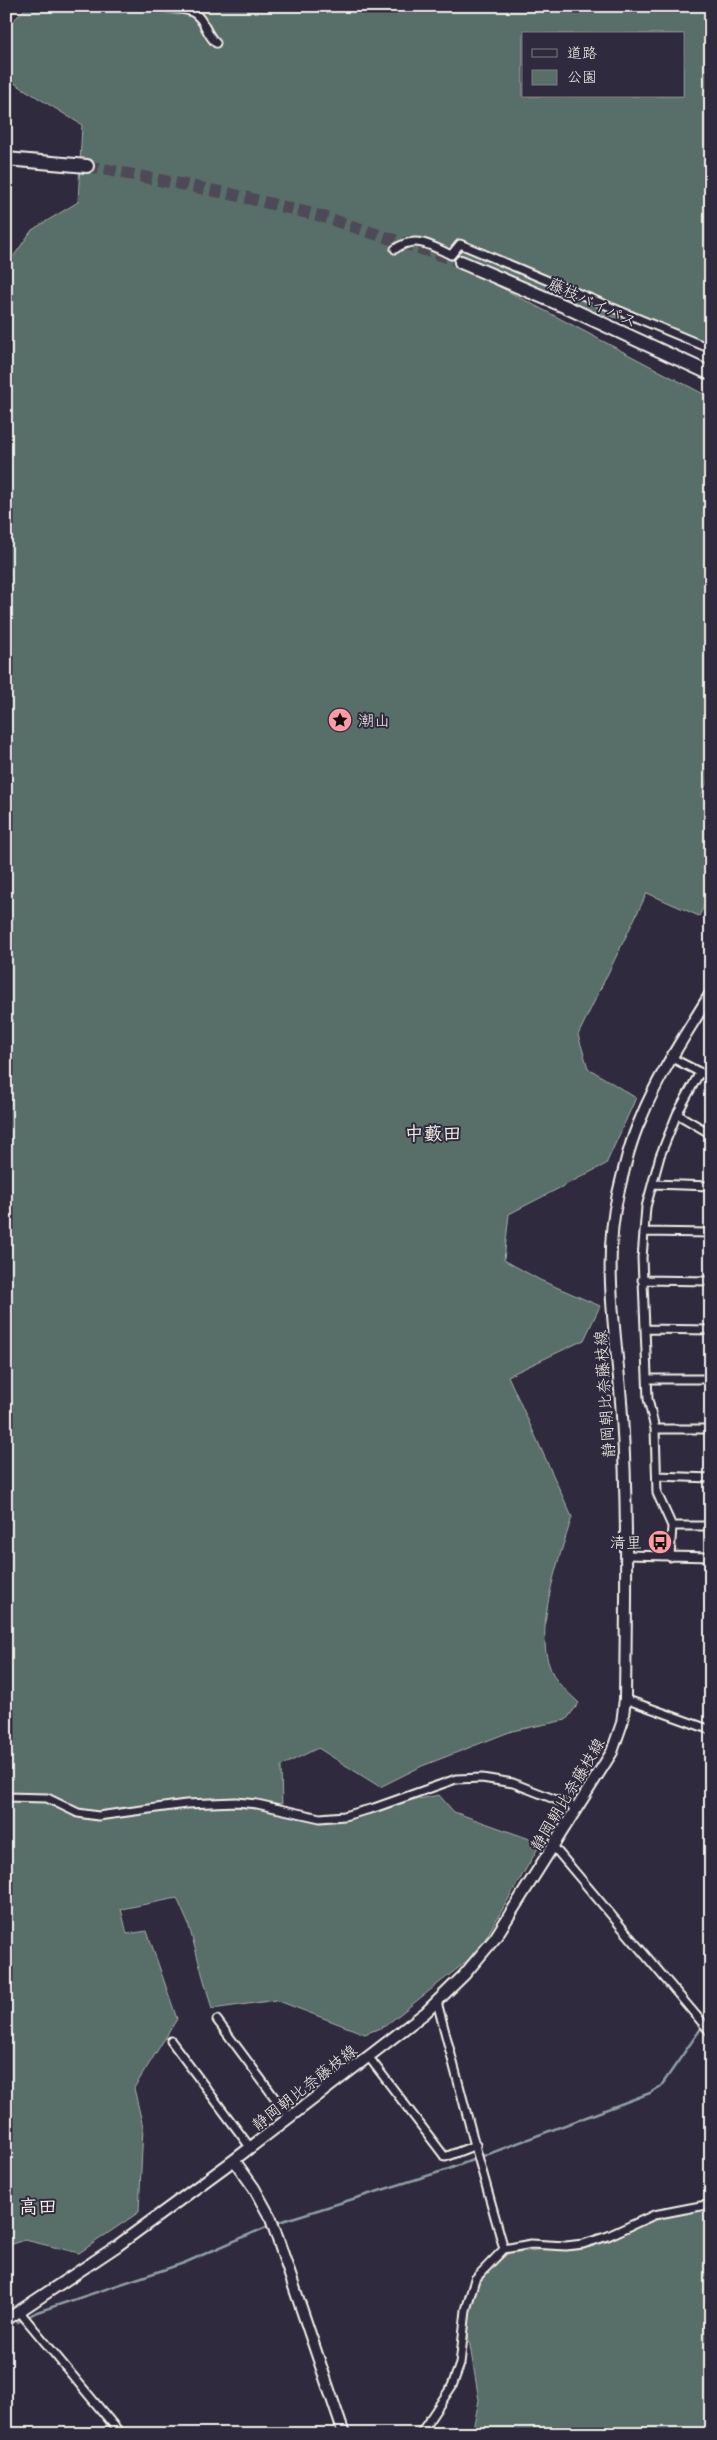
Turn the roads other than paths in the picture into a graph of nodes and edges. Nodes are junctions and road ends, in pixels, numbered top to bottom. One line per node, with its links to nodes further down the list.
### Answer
1 (164, 6): 2 (street)
2 (216, 43)
3 (6, 159): 4 (highway)
4 (87, 166)
5 (395, 249): 7 (street)
6 (461, 262): 8 (highway, 藤枝バイパス)
7 (711, 350)
8 (711, 374)
9 (711, 993): 10 (main road, 静岡朝比奈藤枝線)
10 (672, 1058): 11 (street); 31 (main road, 静岡朝比奈藤枝線)
11 (700, 1072): 12 (street); 13 (street)
12 (711, 1078)
13 (676, 1114): 14 (street); 15 (street)
14 (711, 1134)
15 (652, 1184): 16 (street); 17 (street)
16 (711, 1186)
17 (644, 1232): 18 (street); 19 (street)
18 (711, 1233)
19 (642, 1280): 20 (street); 21 (street)
20 (711, 1281)
21 (645, 1330): 22 (street); 23 (street)
22 (711, 1330)
23 (649, 1379): 24 (street); 25 (street)
24 (711, 1379)
25 (655, 1429): 26 (street); 27 (street)
26 (711, 1429)
27 (657, 1476): 28 (street); 29 (street)
28 (711, 1478)
29 (672, 1526): 30 (street); 32 (street)
30 (711, 1526)
31 (627, 1555): 32 (street); 34 (main road, 静岡朝比奈藤枝線)
32 (670, 1557): 33 (street)
33 (711, 1557)
34 (625, 1699): 35 (street); 37 (main road, 静岡朝比奈藤枝線)
35 (711, 1730)
36 (6, 1797): 37 (street)
37 (577, 1808): 38 (main road, 静岡朝比奈藤枝線)
38 (553, 1846): 39 (main road, 静岡朝比奈藤枝線); 41 (street)
39 (437, 2002): 43 (main road, 静岡朝比奈藤枝線); 45 (street)
40 (217, 2020): 44 (street)
41 (711, 2033)
42 (171, 2041): 46 (street)
43 (368, 2056): 44 (main road, 静岡朝比奈藤枝線); 45 (street)
44 (289, 2117): 46 (main road, 静岡朝比奈藤枝線)
45 (476, 2145): 49 (street)
46 (250, 2148): 47 (main road, 静岡朝比奈藤枝線)
47 (234, 2160): 50 (main road, 静岡朝比奈藤枝線); 53 (main road)
48 (711, 2204): 49 (street)
49 (504, 2249): 54 (street)
50 (20, 2312): 51 (main road, 静岡朝比奈藤枝線); 52 (street)
51 (6, 2320)
52 (121, 2434)
53 (344, 2434)
54 (420, 2434)

